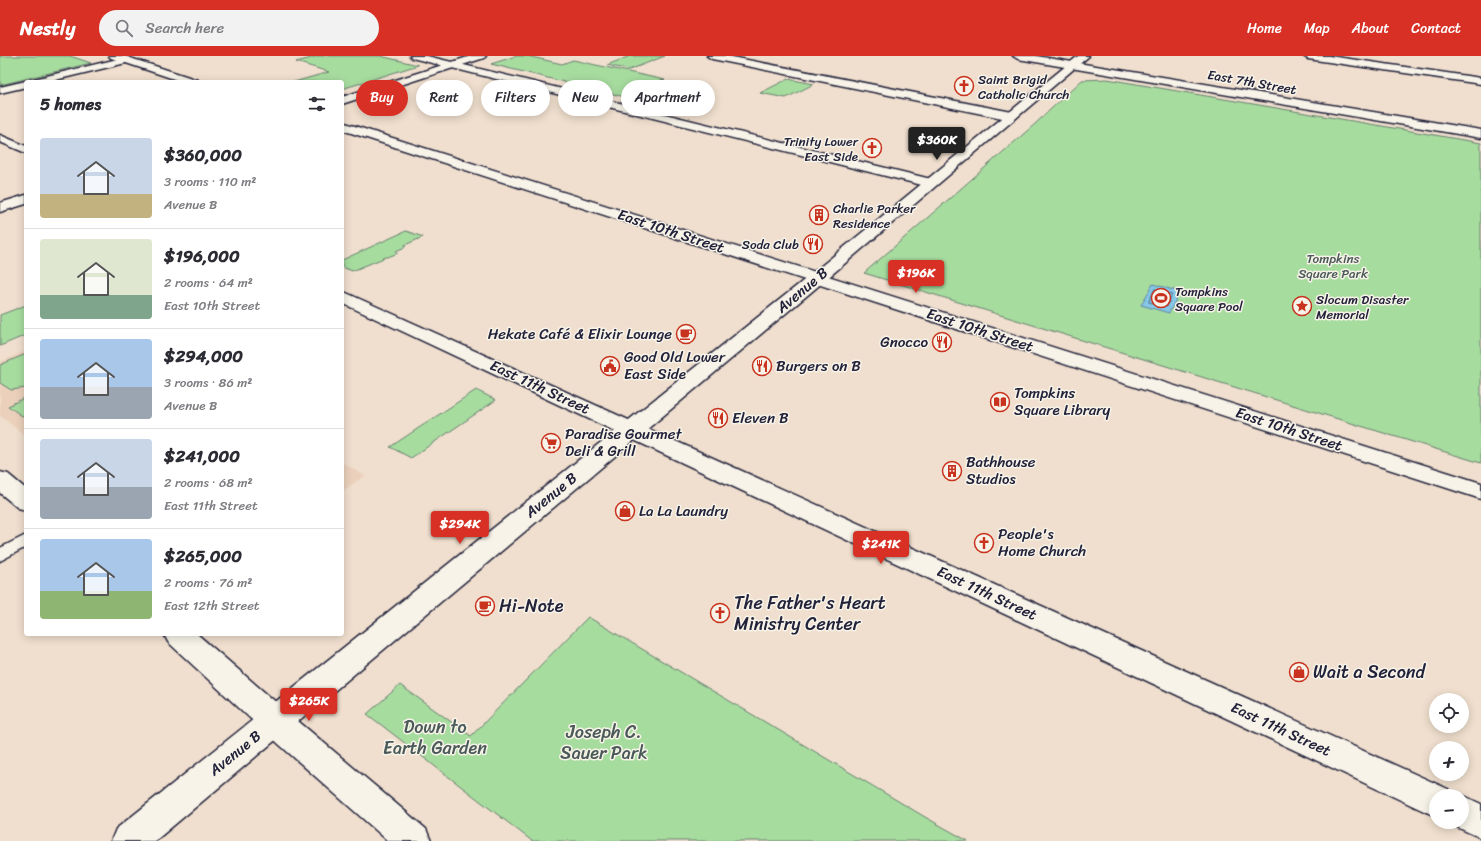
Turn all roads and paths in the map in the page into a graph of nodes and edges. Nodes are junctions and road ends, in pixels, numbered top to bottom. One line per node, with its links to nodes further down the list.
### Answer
1 (114, 56): 8 (street)
2 (415, 56): 9 (street)
3 (481, 56): 9 (street)
4 (712, 56): 17 (street)
5 (1018, 56): 10 (street, East 7th Street)
6 (1084, 56): 10 (street, Avenue B)
7 (1308, 56): 13 (street)
8 (126, 60): 11 (street); 12 (street)
9 (452, 65): 16 (street); 22 (street)
10 (1073, 65): 17 (street, Avenue B); 19 (street, East 7th Street)
11 (42, 80)
12 (188, 80)
13 (1481, 81)
14 (24, 84): 15 (street)
15 (0, 90)
16 (344, 101)
17 (1012, 116): 22 (street, Avenue B)
18 (344, 127): 25 (street, East 10th Street)
19 (1481, 134)
20 (0, 138): 21 (street)
21 (24, 149)
22 (930, 184): 25 (street, Avenue B)
23 (24, 200): 24 (street)
24 (0, 208)
25 (817, 278): 27 (street, Avenue B); 29 (street, East 10th Street)
26 (344, 297): 27 (street, East 11th Street)
27 (632, 429): 34 (street, Avenue B); 35 (street, East 11th Street)
28 (0, 480): 30 (street)
29 (1481, 491)
30 (24, 500)
31 (24, 541): 32 (lane)
32 (0, 555)
33 (180, 636): 34 (street)
34 (274, 720): 38 (street, Avenue B); 39 (street)
35 (1429, 797)
36 (1469, 815): 37 (street)
37 (1481, 821)
38 (128, 841)
39 (414, 841)

